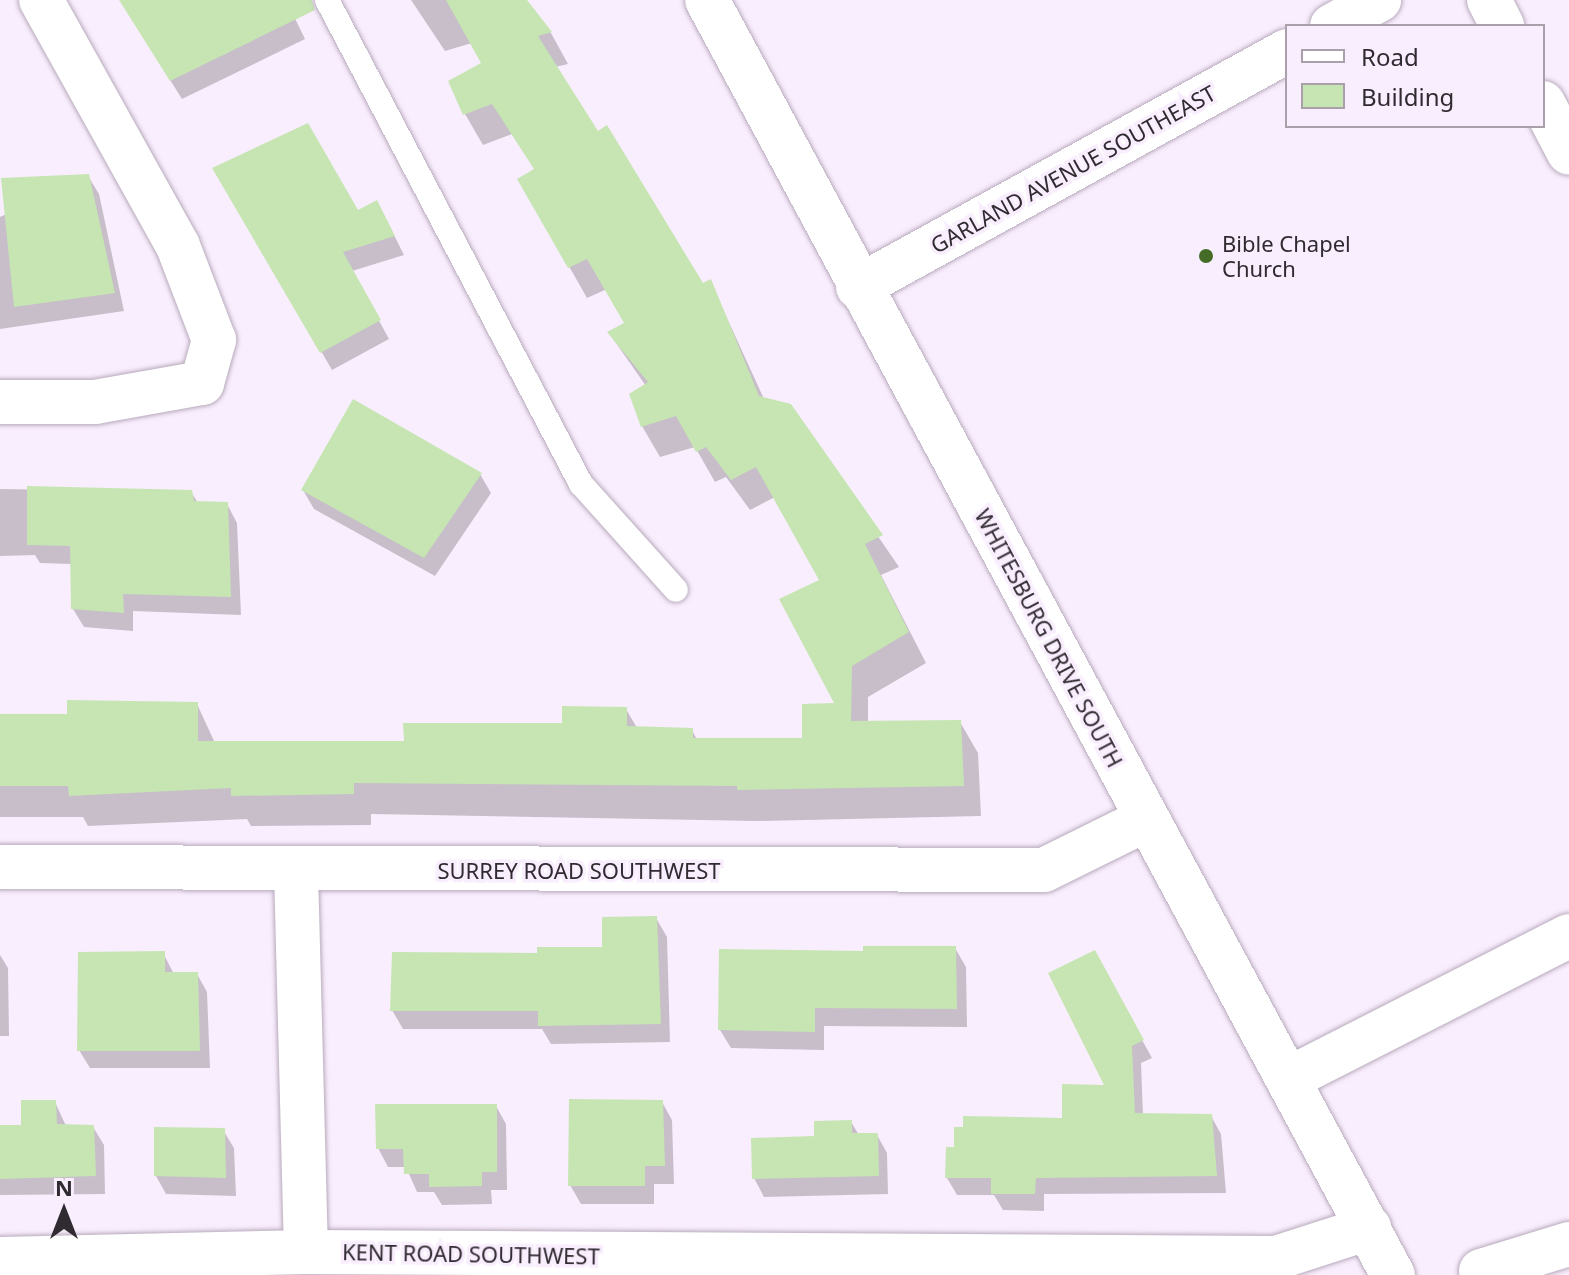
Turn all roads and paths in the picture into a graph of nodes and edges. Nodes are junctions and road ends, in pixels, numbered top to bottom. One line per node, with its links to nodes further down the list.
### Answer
1 (41, 0): 12 (street)
2 (327, 0): 13 (lane)
3 (707, 0): 11 (street, WHITESBURG DRIVE SOUTH)
4 (1379, 0): 6 (street)
5 (1489, 0): 7 (street)
6 (1336, 24)
7 (1501, 24)
8 (1285, 52): 11 (street, GARLAND AVENUE SOUTHEAST)
9 (1545, 107): 10 (street)
10 (1569, 153)
11 (858, 287): 14 (street, WHITESBURG DRIVE SOUTH)
12 (0, 402)
13 (676, 590)
14 (1147, 819): 16 (street, SURREY ROAD SOUTHWEST); 18 (street, WHITESBURG DRIVE SOUTH)
15 (0, 867): 16 (street, SURREY ROAD SOUTHWEST)
16 (296, 871): 21 (street)
17 (1569, 936): 18 (street)
18 (1288, 1079): 19 (street, WHITESBURG DRIVE SOUTH)
19 (1369, 1228): 23 (street, KENT ROAD SOUTHWEST); 24 (street, WHITESBURG DRIVE SOUTH)
20 (1569, 1244): 25 (street)
21 (306, 1252): 22 (street, KENT ROAD SOUTHWEST); 23 (street, KENT ROAD SOUTHWEST)
22 (0, 1259)
23 (1207, 1267)
24 (1393, 1275)
25 (1516, 1275)

